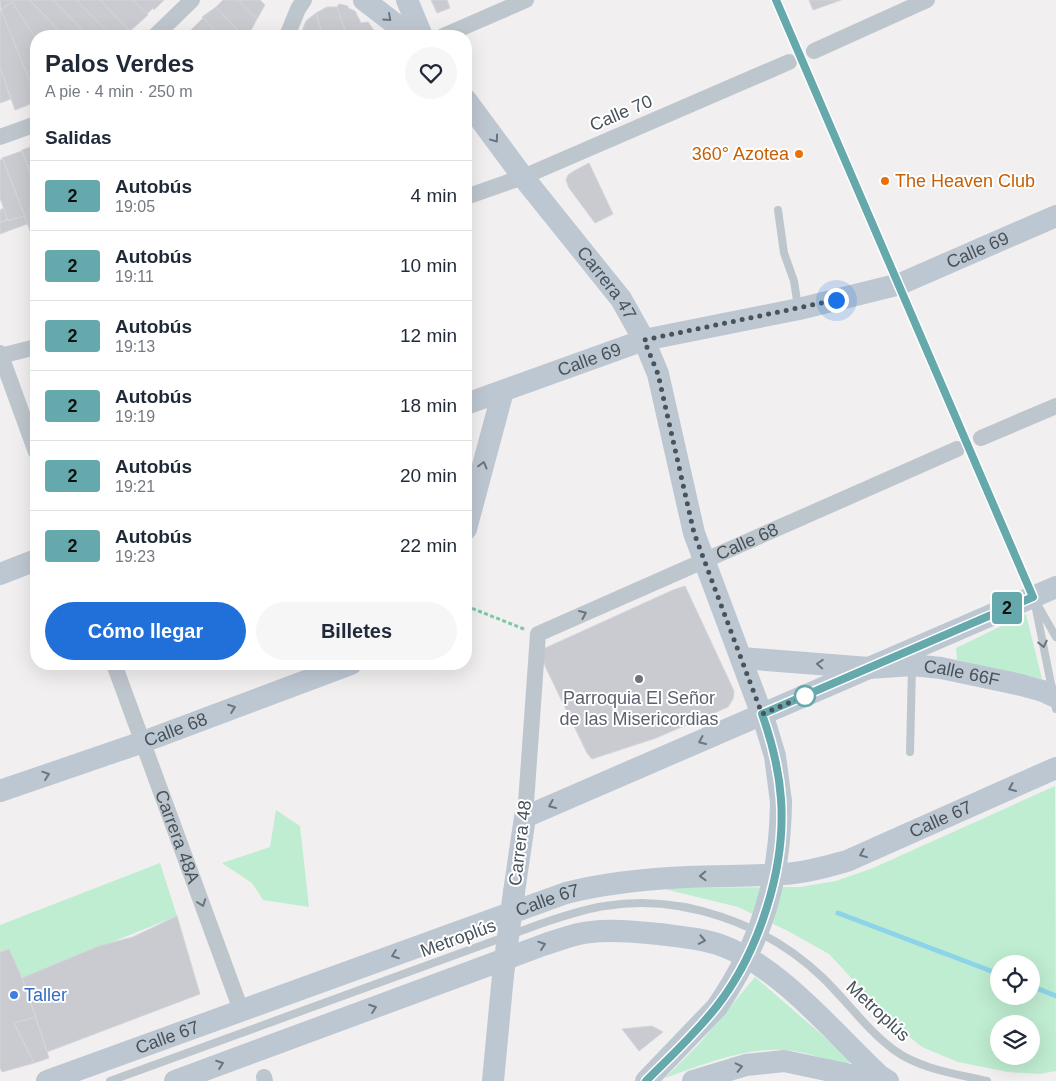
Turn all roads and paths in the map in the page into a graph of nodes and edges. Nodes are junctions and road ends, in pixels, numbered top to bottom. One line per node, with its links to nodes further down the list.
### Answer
1 (192, 0): 8 (street)
2 (304, 0): 9 (street)
3 (364, 0): 10 (main road, one-way to 10)
4 (407, 0): 11 (main road)
5 (526, 0): 12 (street)
6 (776, 0): 22 (lane)
7 (927, 0): 13 (street)
8 (161, 30)
9 (289, 30)
10 (403, 30)
11 (420, 30)
12 (457, 30)
13 (814, 51)
14 (789, 62): 18 (street, Calle 70)
15 (472, 108): 18 (main road, Carrera 47, one-way to 18)
16 (30, 126): 17 (street)
17 (0, 137)
18 (523, 177): 19 (street, Calle 70); 24 (main road, Carrera 47)
19 (472, 194)
20 (778, 210): 23 (lane)
21 (1056, 216): 22 (main road, Calle 69)
22 (900, 284): 23 (main road, Calle 69); 38 (lane)
23 (799, 309): 24 (main road, Calle 69)
24 (644, 340): 27 (main road, Calle 69); 34 (main road, Carrera 47)
25 (30, 348): 26 (street)
26 (0, 355): 30 (street)
27 (503, 391): 28 (main road, Calle 69); 33 (main road, one-way to 27)
28 (472, 402)
29 (1056, 406): 31 (street)
30 (30, 436)
31 (981, 438)
32 (956, 450): 34 (street, Calle 68)
33 (472, 507)
34 (704, 561): 40 (street, Calle 68, one-way to 34); 42 (main road, Carrera 47)
35 (30, 562): 36 (main road)
36 (0, 574)
37 (1056, 587): 38 (main road)
38 (1033, 597): 41 (lane); 44 (main road); 47 (lane, one-way to 47)
39 (472, 608): 40 (path)
40 (538, 634): 53 (street, Carrera 48)
41 (1056, 637)
42 (741, 658): 44 (main road, one-way to 42); 48 (main road, Carrera 47)
43 (912, 665): 44 (main road, Calle 66F); 47 (main road, Calle 66F); 50 (lane)
44 (869, 668): 48 (main road)
45 (116, 670): 49 (street, Carrera 48A)
46 (335, 670): 49 (main road, Calle 68, one-way to 46)
47 (1055, 701)
48 (762, 714): 53 (main road, one-way to 53); 59 (main road, Carrera 47, bridge)
49 (143, 742): 52 (main road, Calle 68, one-way to 49); 54 (street, Carrera 48A, one-way to 54)
50 (910, 752)
51 (1056, 768): 54 (main road, Calle 67, one-way to 54)
52 (0, 791)
53 (525, 817): 58 (main road, Carrera 48, bridge)
54 (241, 1010): 55 (main road, Calle 67)
55 (48, 1081)
56 (110, 1081): 63 (lane, Metroplús)
57 (175, 1081): 62 (main road, one-way to 62)
58 (493, 1081)
59 (646, 1081)
60 (693, 1081): 61 (main road, one-way to 61)
61 (878, 1081)
62 (888, 1081)
63 (987, 1081)

